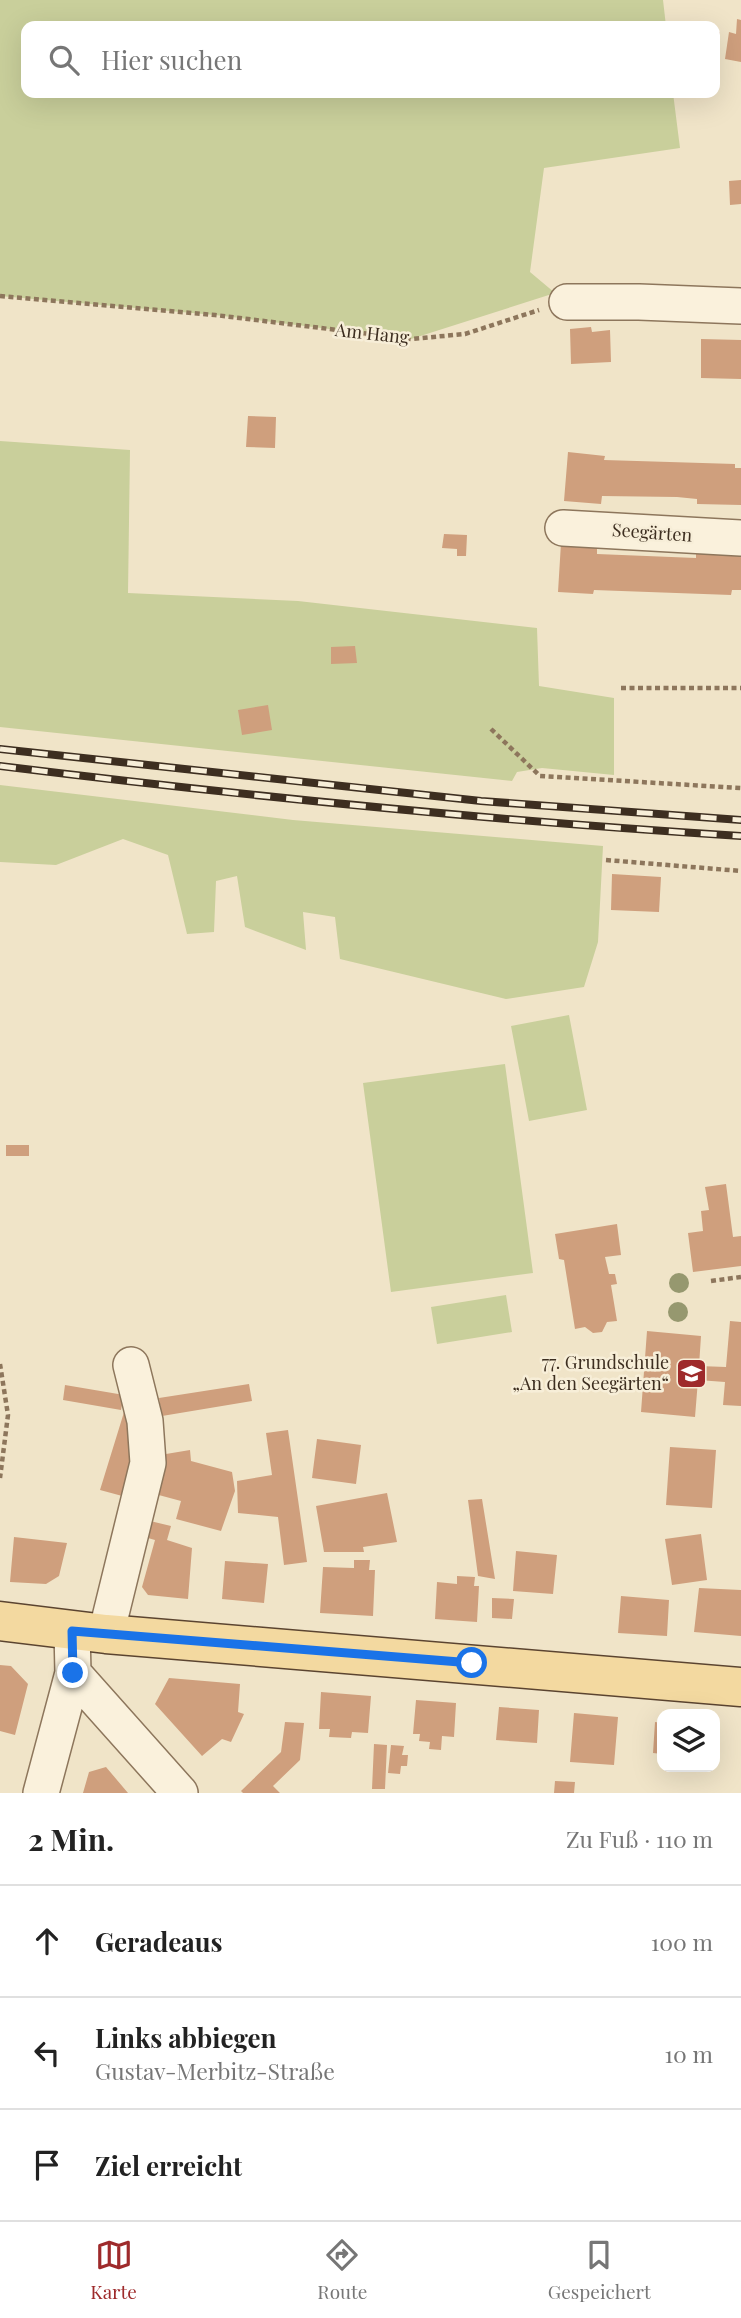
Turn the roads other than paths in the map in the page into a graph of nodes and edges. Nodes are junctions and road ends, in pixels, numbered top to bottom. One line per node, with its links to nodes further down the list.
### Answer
1 (567, 302): 2 (street)
2 (741, 306)
3 (563, 528): 4 (street, Seegärten)
4 (741, 538)
5 (131, 1365): 7 (street)
6 (0, 1621): 7 (main road)
7 (89, 1633): 8 (street); 9 (main road)
8 (73, 1673): 10 (street); 11 (street)
9 (741, 1687)
10 (41, 1793)
11 (180, 1793)

